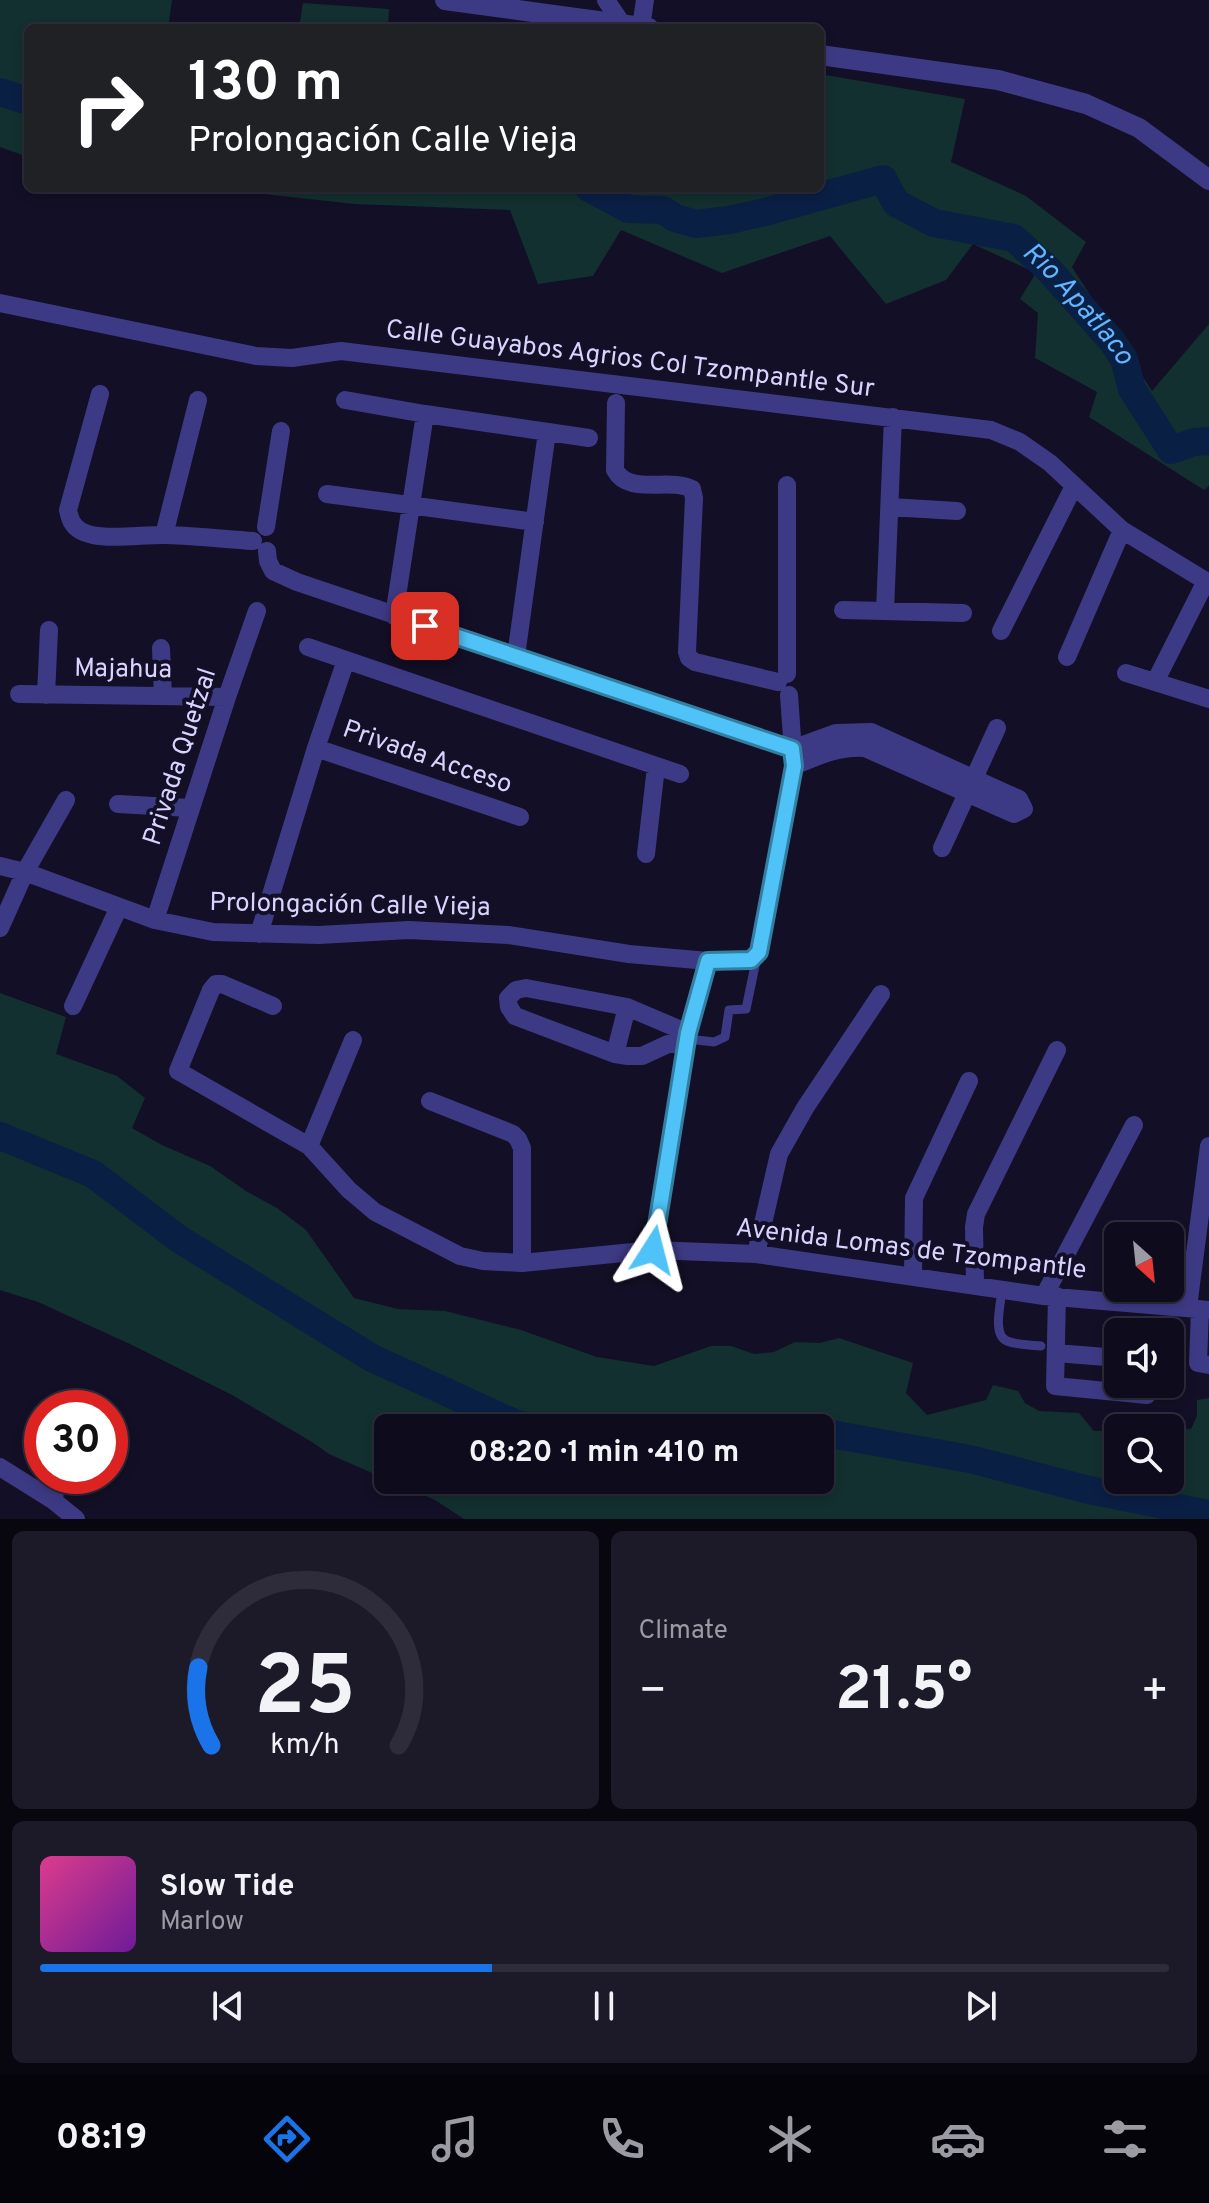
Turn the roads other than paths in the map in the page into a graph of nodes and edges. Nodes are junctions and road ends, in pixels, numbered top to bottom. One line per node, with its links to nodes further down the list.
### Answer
1 (445, 0): 4 (street)
2 (606, 0): 5 (street)
3 (645, 0): 6 (street)
4 (623, 24)
5 (636, 24)
6 (639, 24)
7 (824, 56): 8 (street)
8 (1209, 180)
9 (0, 304): 15 (street, Calle Guayabos Agrios Col Tzompantle Sur)
10 (100, 394): 27 (street)
11 (198, 400): 27 (street)
12 (345, 400): 14 (street)
13 (616, 403): 44 (street)
14 (425, 414): 17 (street); 22 (street)
15 (893, 417): 20 (street, Calle Guayabos Agrios Col Tzompantle Sur); 23 (street)
16 (281, 431): 28 (street)
17 (547, 432): 18 (street); 25 (street)
18 (589, 438)
19 (787, 485): 44 (street)
20 (1074, 486): 26 (street, Calle Guayabos Agrios Col Tzompantle Sur); 36 (street)
21 (327, 494): 22 (street)
22 (411, 505): 25 (street); 34 (street)
23 (890, 507): 24 (street); 32 (street)
24 (957, 511)
25 (535, 522): 39 (street)
26 (1122, 530): 29 (street, Calle Guayabos Agrios Col Tzompantle Sur); 40 (street)
27 (164, 535): 28 (street)
28 (260, 546): 34 (street)
29 (1208, 582): 43 (street)
30 (843, 610): 32 (street)
31 (257, 611): 48 (street, Privada Quetzal)
32 (885, 611): 33 (street)
33 (963, 613)
34 (394, 616): 39 (street)
35 (49, 630): 46 (street)
36 (1001, 631)
37 (308, 647): 41 (street)
38 (161, 648): 47 (street)
39 (516, 656): 52 (street)
40 (1067, 657)
41 (346, 660): 51 (street, Privada Acceso); 53 (street)
42 (1126, 673): 43 (street)
43 (1155, 682): 49 (street)
44 (785, 684): 52 (street)
45 (19, 694): 46 (street, Majahua)
46 (46, 695): 47 (street, Majahua)
47 (163, 696): 48 (street, Majahua)
48 (227, 697): 58 (street, Privada Quetzal)
49 (1209, 699)
50 (997, 728): 55 (street)
51 (316, 748): 60 (street, Privada Acceso); 68 (street, Privada Acceso)
52 (793, 758): 55 (street); 69 (street)
53 (656, 767): 54 (street); 62 (street)
54 (680, 774)
55 (970, 787): 59 (street); 61 (street)
56 (66, 800): 64 (street)
57 (118, 804): 58 (street)
58 (190, 808): 66 (street, Privada Quetzal)
59 (1032, 813)
60 (520, 817)
61 (942, 848)
62 (646, 854)
63 (0, 866): 64 (street, Prolongación Calle Vieja)
64 (25, 872): 65 (street, Prolongación Calle Vieja); 67 (street)
65 (119, 907): 66 (street, Prolongación Calle Vieja); 72 (street)
66 (155, 920): 68 (street, Prolongación Calle Vieja)
67 (0, 928)
68 (259, 934): 70 (street, Prolongación Calle Vieja)
69 (756, 957): 70 (street, Prolongación Calle Vieja); 75 (lane)
70 (708, 961): 75 (street)
71 (881, 994): 85 (street)
72 (73, 1006)
73 (273, 1006): 82 (street, Avenida Lomas de Tzompantle)
74 (627, 1007): 75 (street); 78 (street); 78 (street)
75 (688, 1038): 78 (street); 84 (street)
76 (353, 1040): 82 (street)
77 (1057, 1050): 88 (street)
78 (615, 1054)
79 (969, 1081): 87 (street)
80 (430, 1101): 86 (street)
81 (1134, 1125): 90 (street)
82 (309, 1146): 86 (street, Avenida Lomas de Tzompantle)
83 (1209, 1146): 91 (street)
84 (653, 1250): 85 (street, Avenida Lomas de Tzompantle); 86 (street, Avenida Lomas de Tzompantle)
85 (756, 1254): 87 (street, Avenida Lomas de Tzompantle)
86 (522, 1263)
87 (913, 1277): 88 (street, Avenida Lomas de Tzompantle)
88 (975, 1285): 89 (street, Avenida Lomas de Tzompantle)
89 (1002, 1290): 90 (street, Avenida Lomas de Tzompantle); 92 (lane)
90 (1050, 1296): 91 (street, Avenida Lomas de Tzompantle); 92 (street)
91 (1199, 1309): 94 (street)
92 (1049, 1349): 93 (street); 95 (street)
93 (1104, 1356)
94 (1209, 1365)
95 (1104, 1392)
96 (0, 1467): 98 (street)
97 (55, 1494): 98 (street)
98 (54, 1501): 99 (street)
99 (76, 1519)

